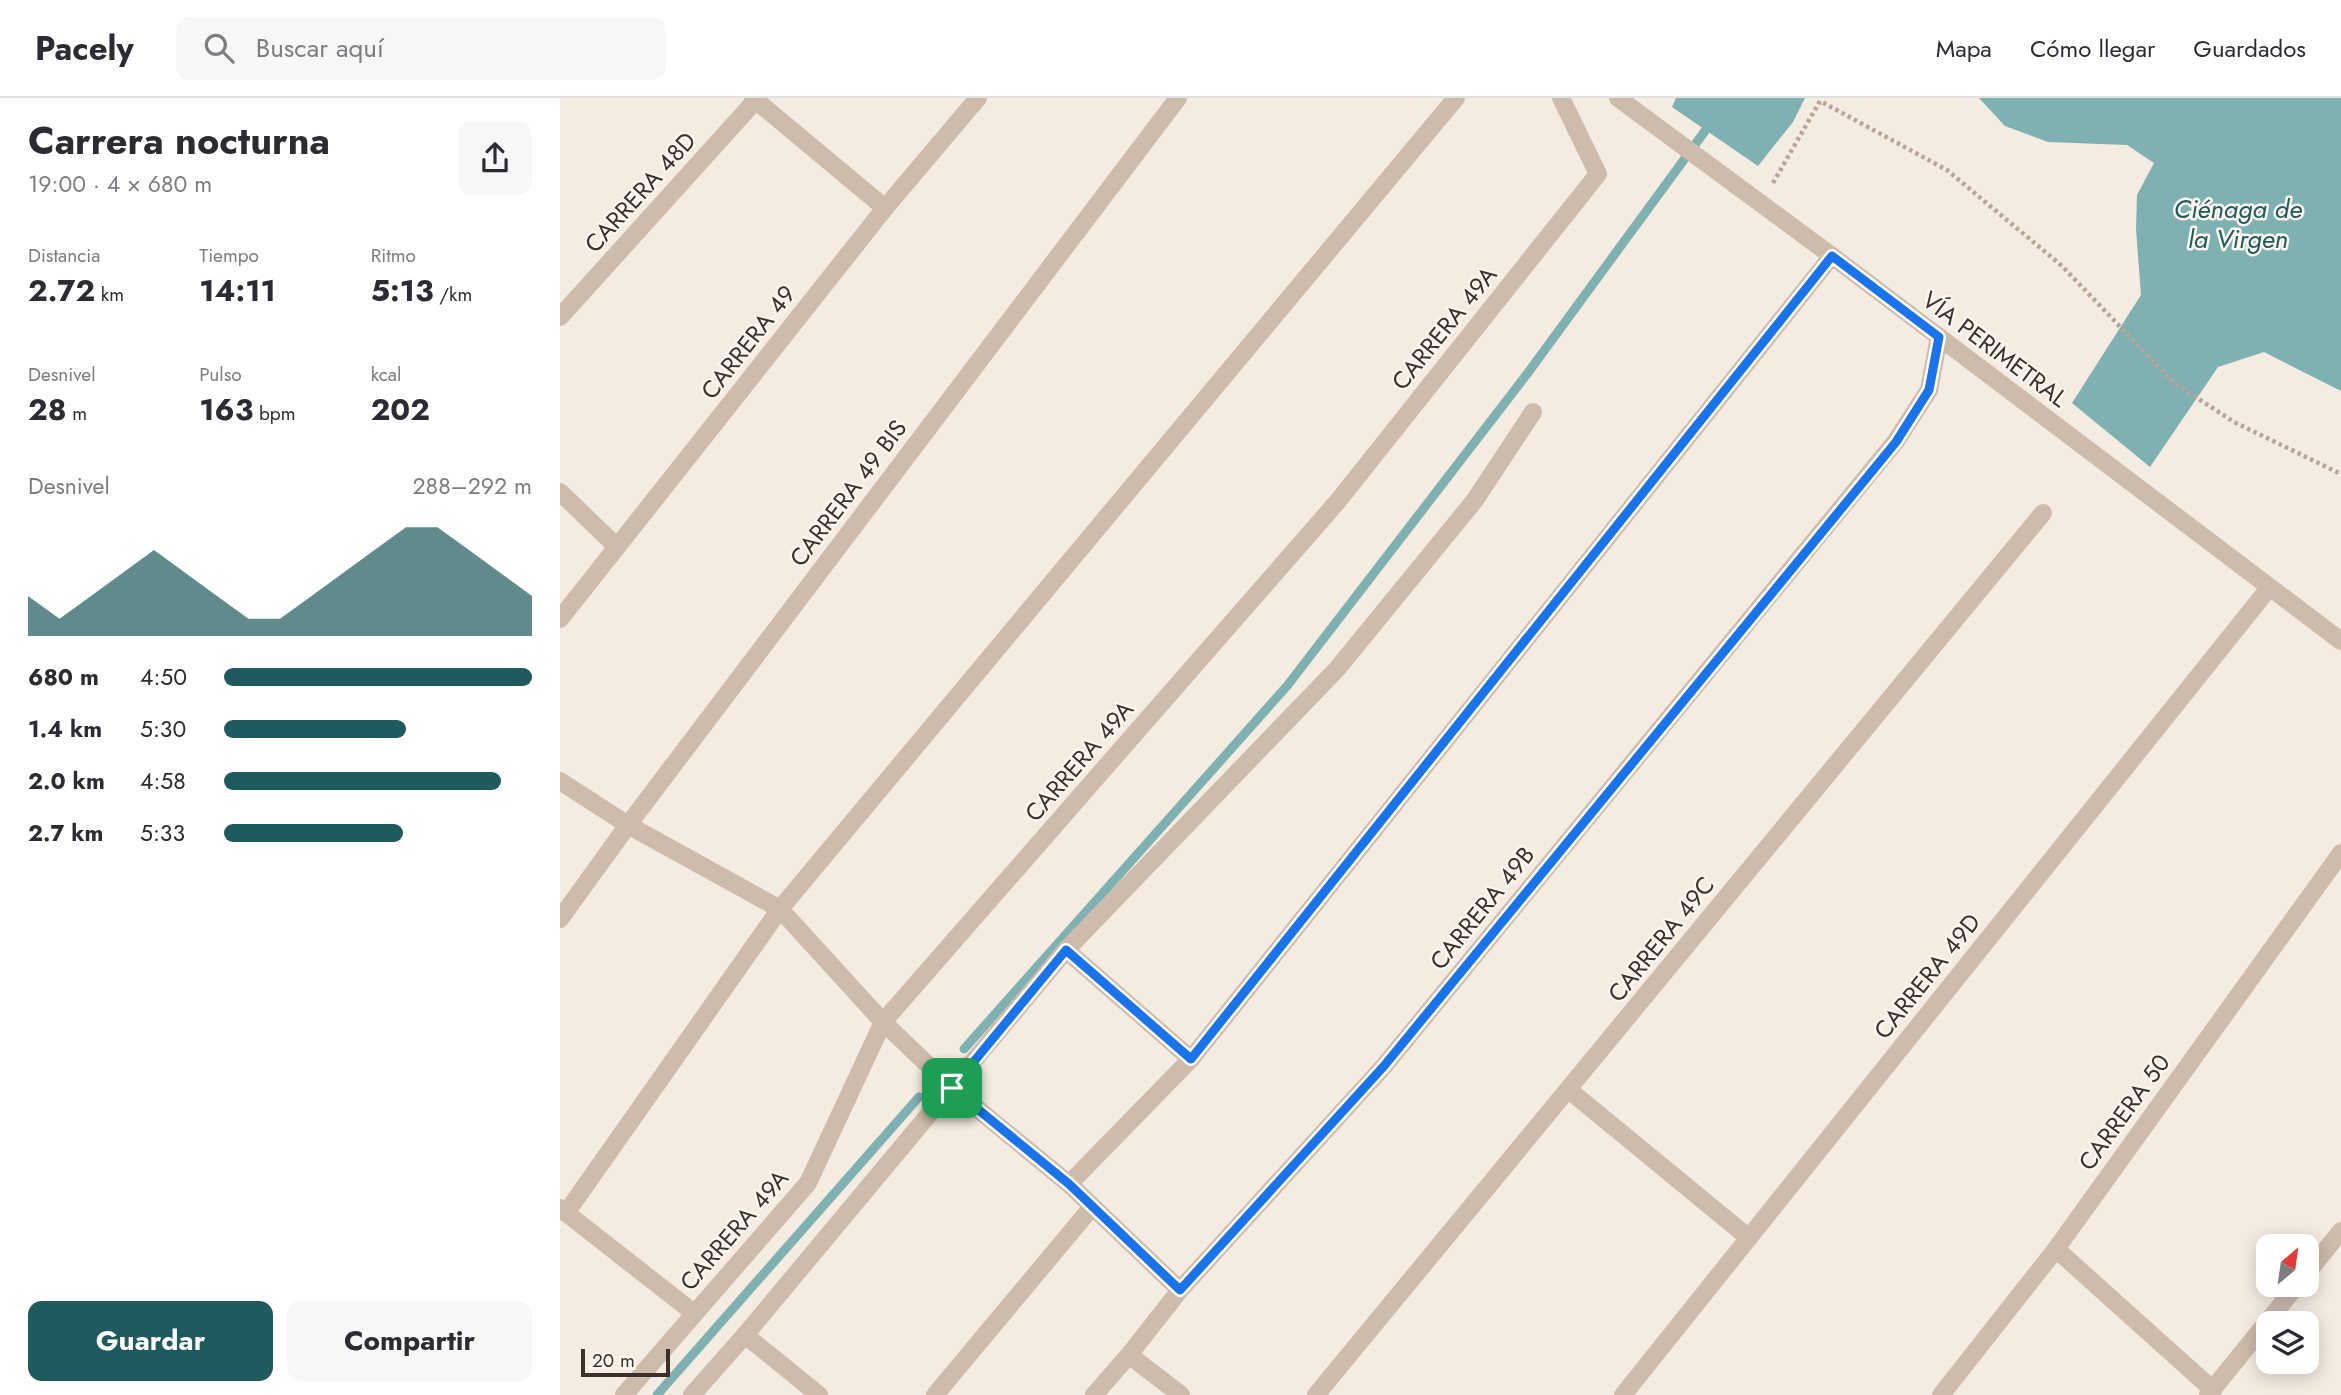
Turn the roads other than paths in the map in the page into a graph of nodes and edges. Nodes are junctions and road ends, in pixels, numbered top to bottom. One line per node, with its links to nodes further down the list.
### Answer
1 (978, 98): 7 (street, CARRERA 49)
2 (1178, 98): 19 (street, CARRERA 49 BIS)
3 (1456, 98): 21 (street)
4 (1561, 98): 24 (street, CARRERA 49A)
5 (1618, 98): 8 (street, VÍA PERIMETRAL)
6 (755, 99): 7 (street); 9 (street, CARRERA 48D)
7 (884, 208): 14 (street, CARRERA 49)
8 (1832, 256): 10 (street, VÍA PERIMETRAL); 25 (street)
9 (560, 317)
10 (1939, 337): 15 (street, VÍA PERIMETRAL); 35 (street, CARRERA 49B)
11 (1533, 412): 23 (street)
12 (560, 492): 14 (street)
13 (2043, 513): 27 (street, CARRERA 49C)
14 (617, 547): 16 (street, CARRERA 49)
15 (2269, 588): 17 (street, VÍA PERIMETRAL); 32 (street, CARRERA 49D)
16 (560, 619)
17 (2341, 642)
18 (560, 782): 19 (street)
19 (628, 825): 21 (street); 22 (street, CARRERA 49 BIS)
20 (2341, 853): 33 (street, CARRERA 50)
21 (780, 909): 24 (street); 30 (street)
22 (560, 919)
23 (1066, 950): 25 (street); 26 (street)
24 (883, 1023): 26 (street); 37 (street, CARRERA 49A)
25 (1191, 1059): 28 (street)
26 (952, 1088): 28 (street); 38 (street)
27 (1569, 1090): 32 (street); 47 (street, CARRERA 49C)
28 (1069, 1184): 29 (street)
29 (1092, 1207): 35 (street); 44 (street)
30 (563, 1211): 37 (street)
31 (2341, 1231): 34 (street)
32 (1749, 1238): 48 (street, CARRERA 49D)
33 (2056, 1249): 40 (street); 49 (street, CARRERA 50)
34 (2319, 1258)
35 (1180, 1290): 39 (street, CARRERA 49B)
36 (2288, 1297): 40 (street)
37 (694, 1313): 41 (street, CARRERA 49A)
38 (745, 1335): 42 (street); 43 (street)
39 (1129, 1355): 45 (street, CARRERA 49B); 46 (street)
40 (2211, 1392)
41 (624, 1395)
42 (692, 1395)
43 (819, 1395)
44 (935, 1395)
45 (1094, 1395)
46 (1181, 1395)
47 (1316, 1395)
48 (1623, 1395)
49 (1941, 1395)

